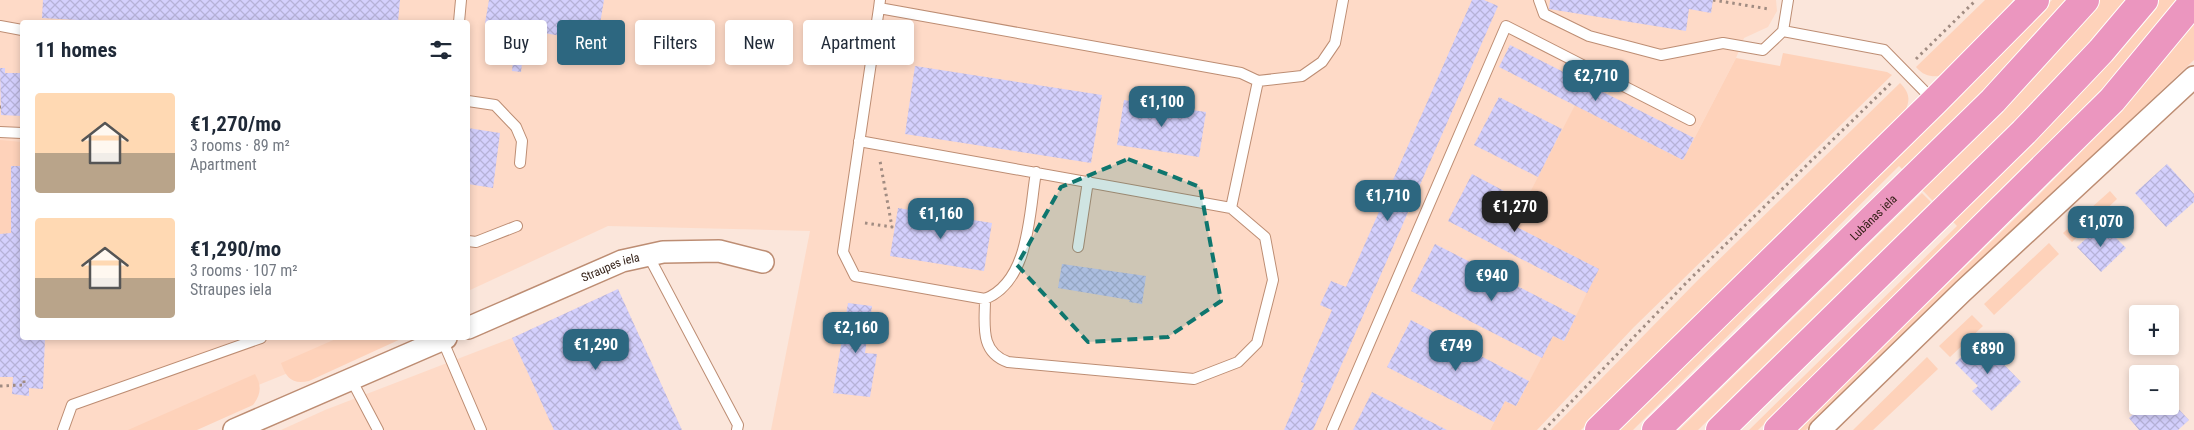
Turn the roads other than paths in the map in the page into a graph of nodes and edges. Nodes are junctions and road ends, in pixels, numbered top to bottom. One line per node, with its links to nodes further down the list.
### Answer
1 (461, 0): 10 (lane)
2 (1343, 0): 15 (lane)
3 (1539, 0): 13 (lane)
4 (1788, 0): 13 (lane)
5 (2085, 0): 44 (highway, Lubānas iela)
6 (2144, 0): 45 (highway)
7 (2194, 1): 46 (highway)
8 (879, 4): 15 (lane); 21 (lane)
9 (2028, 5): 17 (highway)
10 (459, 20)
11 (0, 26): 12 (lane)
12 (20, 30)
13 (1783, 30): 17 (lane)
14 (2194, 76): 47 (street)
15 (1258, 81): 25 (lane)
16 (470, 101): 22 (lane)
17 (1934, 102): 43 (highway)
18 (1690, 120): 42 (lane)
19 (0, 132): 20 (lane)
20 (20, 133)
21 (859, 141): 23 (lane); 31 (lane)
22 (520, 163)
23 (1036, 172): 24 (lane); 31 (lane)
24 (1088, 181): 25 (lane); 28 (lane)
25 (1231, 208): 31 (lane)
26 (517, 226): 27 (lane)
27 (470, 241)
28 (1078, 247)
29 (648, 255): 30 (street, Straupes iela); 32 (street, Straupes iela); 41 (lane)
30 (762, 262)
31 (985, 299)
32 (470, 327)
33 (255, 340): 38 (lane)
34 (439, 340): 36 (street)
35 (445, 340): 40 (lane)
36 (351, 379): 37 (street); 39 (lane)
37 (239, 429)
38 (63, 430)
39 (378, 430)
40 (481, 430)
41 (737, 430)
42 (1332, 430)
43 (1599, 430)
44 (1656, 430)
45 (1720, 430)
46 (1778, 430)
47 (1820, 430)

